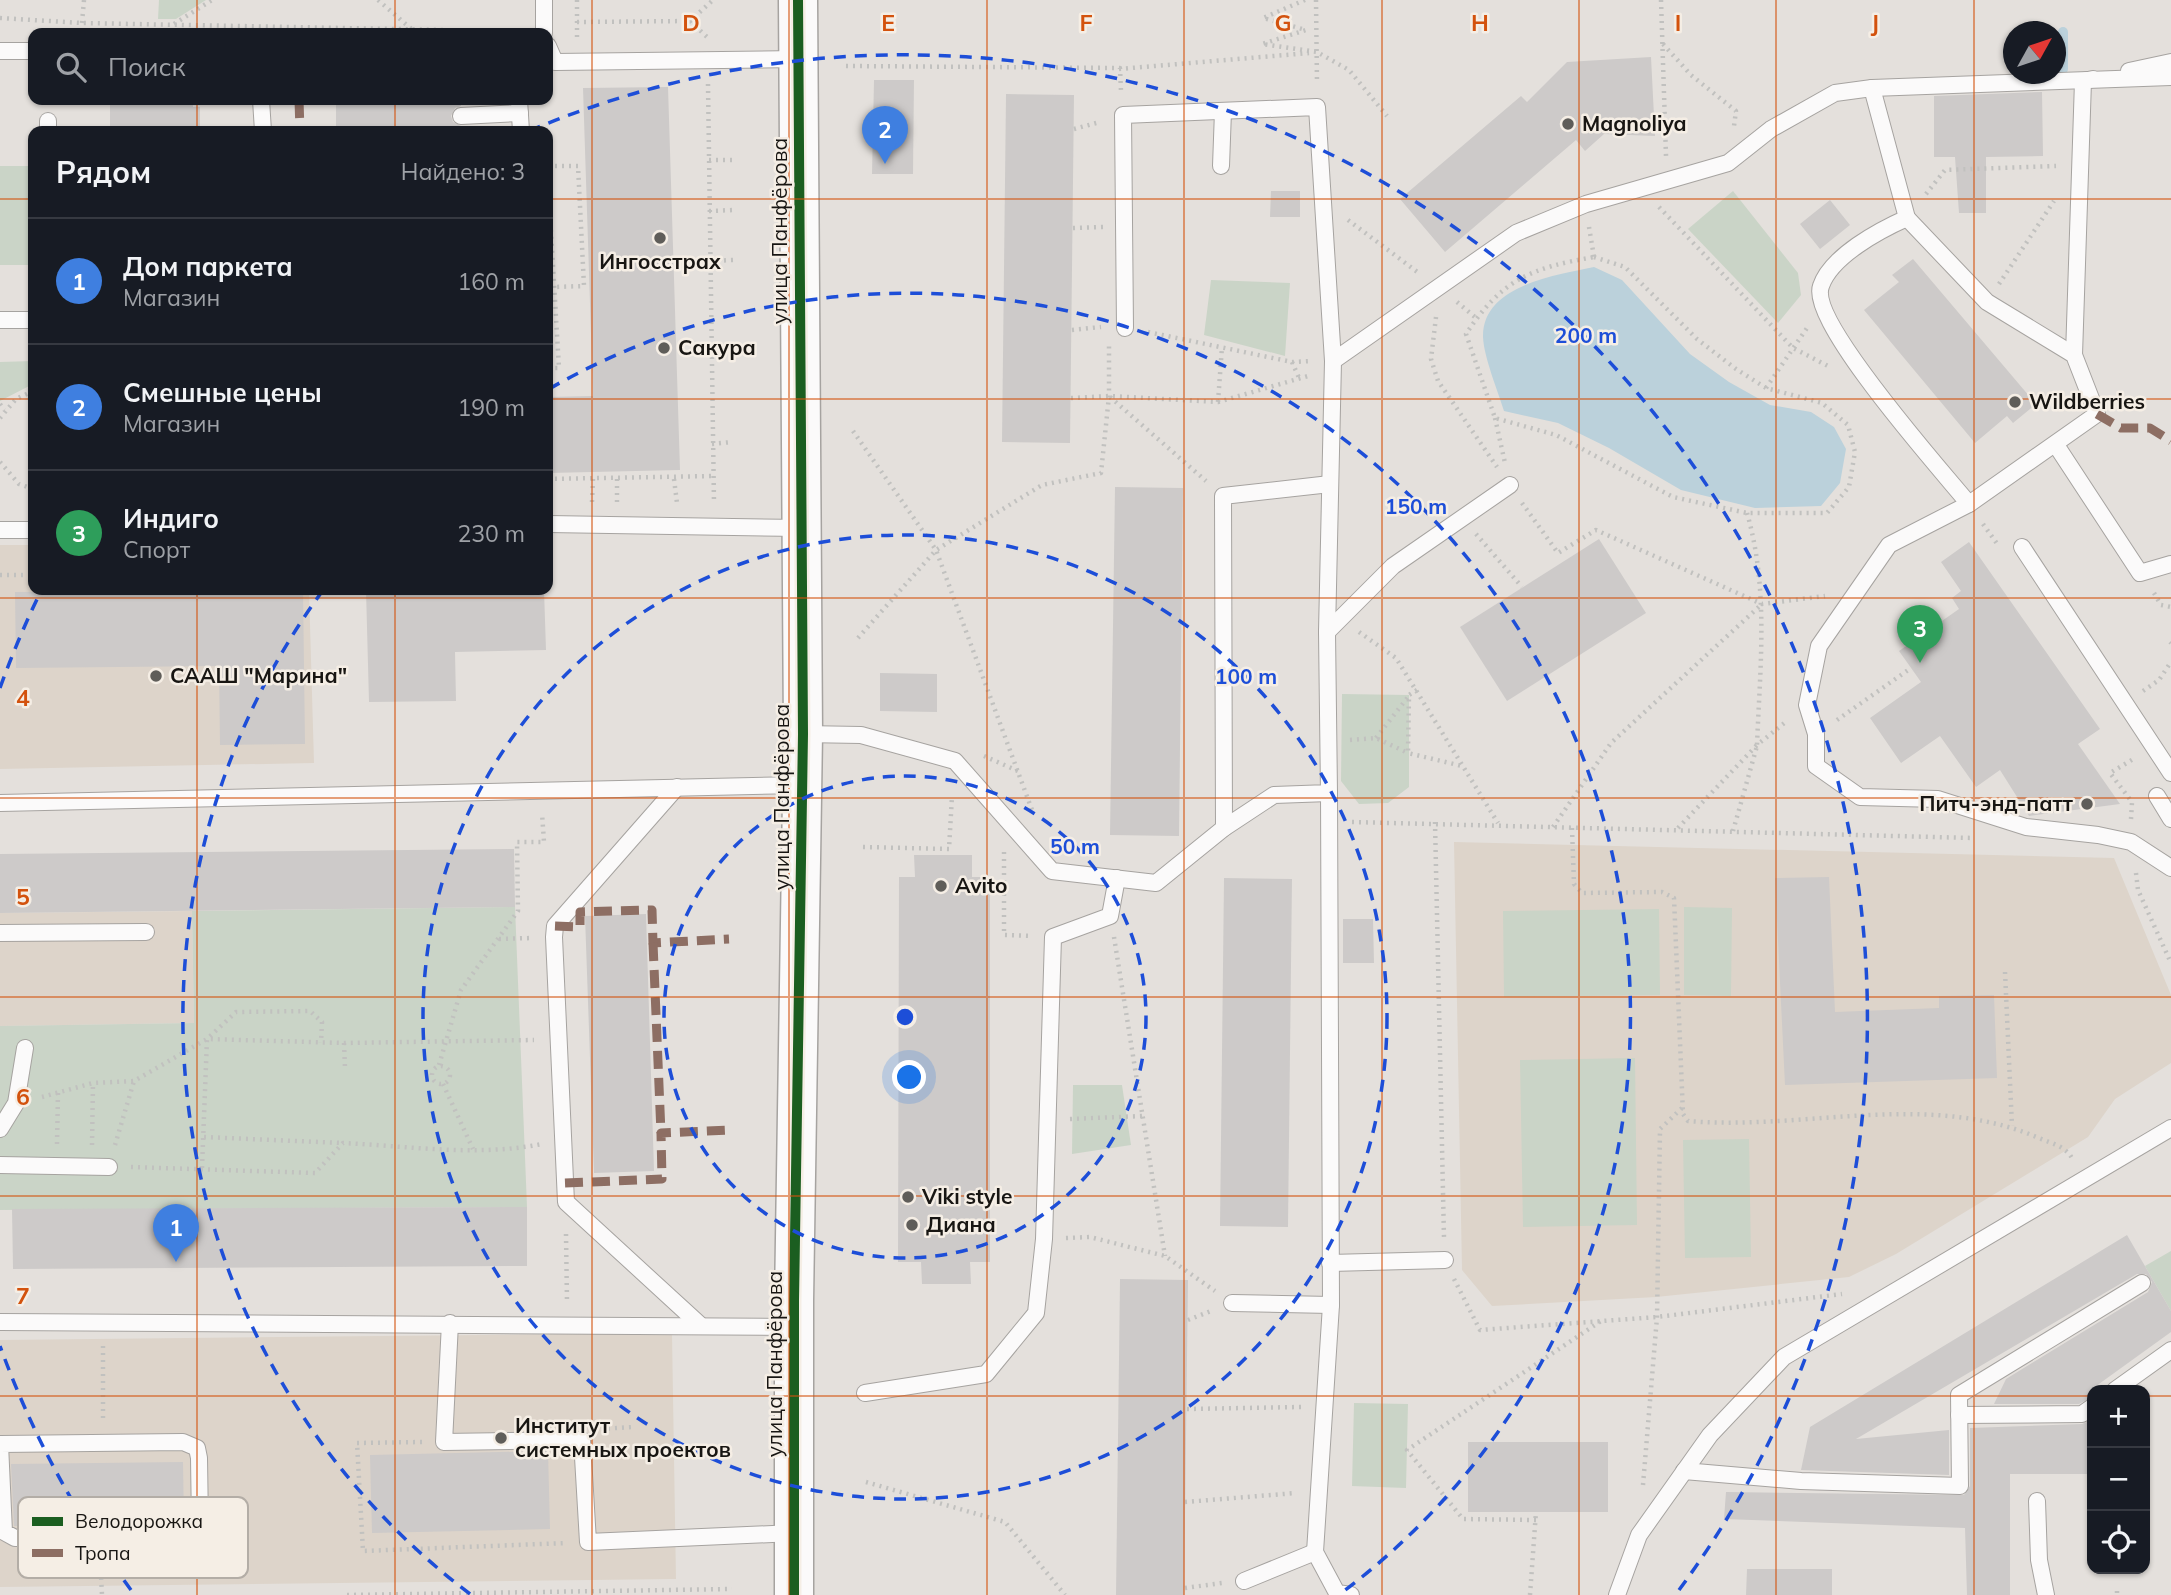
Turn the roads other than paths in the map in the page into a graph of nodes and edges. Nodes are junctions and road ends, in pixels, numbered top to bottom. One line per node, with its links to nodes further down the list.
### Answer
1 (544, 0): 3 (lane)
2 (798, 0): 7 (street, улица Панфёрова)
3 (544, 28)
4 (0, 51): 5 (lane)
5 (28, 51)
6 (553, 57): 7 (lane)
7 (798, 59): 30 (street, улица Панфёрова)
8 (2171, 62): 10 (lane)
9 (2171, 77): 10 (lane)
10 (2082, 81): 11 (lane); 23 (lane)
11 (1872, 88): 19 (lane); 24 (lane)
12 (261, 105): 16 (lane)
13 (520, 106): 15 (lane); 17 (lane)
14 (1223, 111): 18 (lane); 22 (lane); 24 (lane)
15 (461, 116)
16 (263, 126)
17 (522, 126)
18 (1221, 166)
19 (1908, 218): 23 (lane); 28 (lane)
20 (0, 320): 21 (lane)
21 (28, 320)
22 (1117, 327)
23 (2074, 355): 25 (lane)
24 (1333, 361): 26 (lane)
25 (2056, 444): 28 (lane); 34 (lane)
26 (1330, 484): 35 (lane); 44 (lane)
27 (1510, 485): 35 (lane)
28 (1969, 504): 45 (lane)
29 (553, 524): 30 (lane)
30 (801, 528): 36 (street, улица Панфёрова)
31 (0, 530): 32 (lane)
32 (28, 530)
33 (2022, 547): 37 (lane)
34 (2171, 564)
35 (1327, 632): 40 (lane)
36 (803, 734): 38 (street, улица Панфёрова); 46 (lane)
37 (2171, 773)
38 (800, 785): 39 (lane); 62 (street, улица Панфёрова)
39 (677, 787): 42 (lane); 61 (lane)
40 (1329, 793): 44 (lane); 55 (lane)
41 (2158, 796): 43 (lane)
42 (0, 803)
43 (2171, 819)
44 (1224, 828): 46 (lane)
45 (2171, 868)
46 (1117, 878): 65 (lane)
47 (146, 932): 48 (lane)
48 (0, 933)
49 (25, 1048): 51 (lane)
50 (2171, 1128): 69 (lane)
51 (0, 1129)
52 (0, 1165): 53 (lane)
53 (109, 1167)
54 (1445, 1260): 55 (lane)
55 (1330, 1263): 58 (lane)
56 (2142, 1283): 67 (lane)
57 (1232, 1303): 58 (lane)
58 (1331, 1305): 74 (lane)
59 (0, 1322): 60 (lane)
60 (450, 1323): 61 (lane); 72 (lane)
61 (698, 1324): 62 (lane)
62 (794, 1327): 72 (street, улица Панфёрова)
63 (2171, 1350): 64 (lane)
64 (2122, 1385)
65 (865, 1393)
66 (2087, 1410): 67 (lane)
67 (1959, 1415): 69 (lane)
68 (0, 1442): 70 (lane); 73 (lane)
69 (1684, 1471): 78 (lane)
70 (199, 1497)
71 (2037, 1501): 79 (lane)
72 (794, 1533): 76 (street, улица Панфёрова)
73 (18, 1536)
74 (1315, 1552): 75 (lane); 77 (lane)
75 (1244, 1581)
76 (794, 1595)
77 (1351, 1595)
78 (1617, 1595)
79 (2046, 1595)

